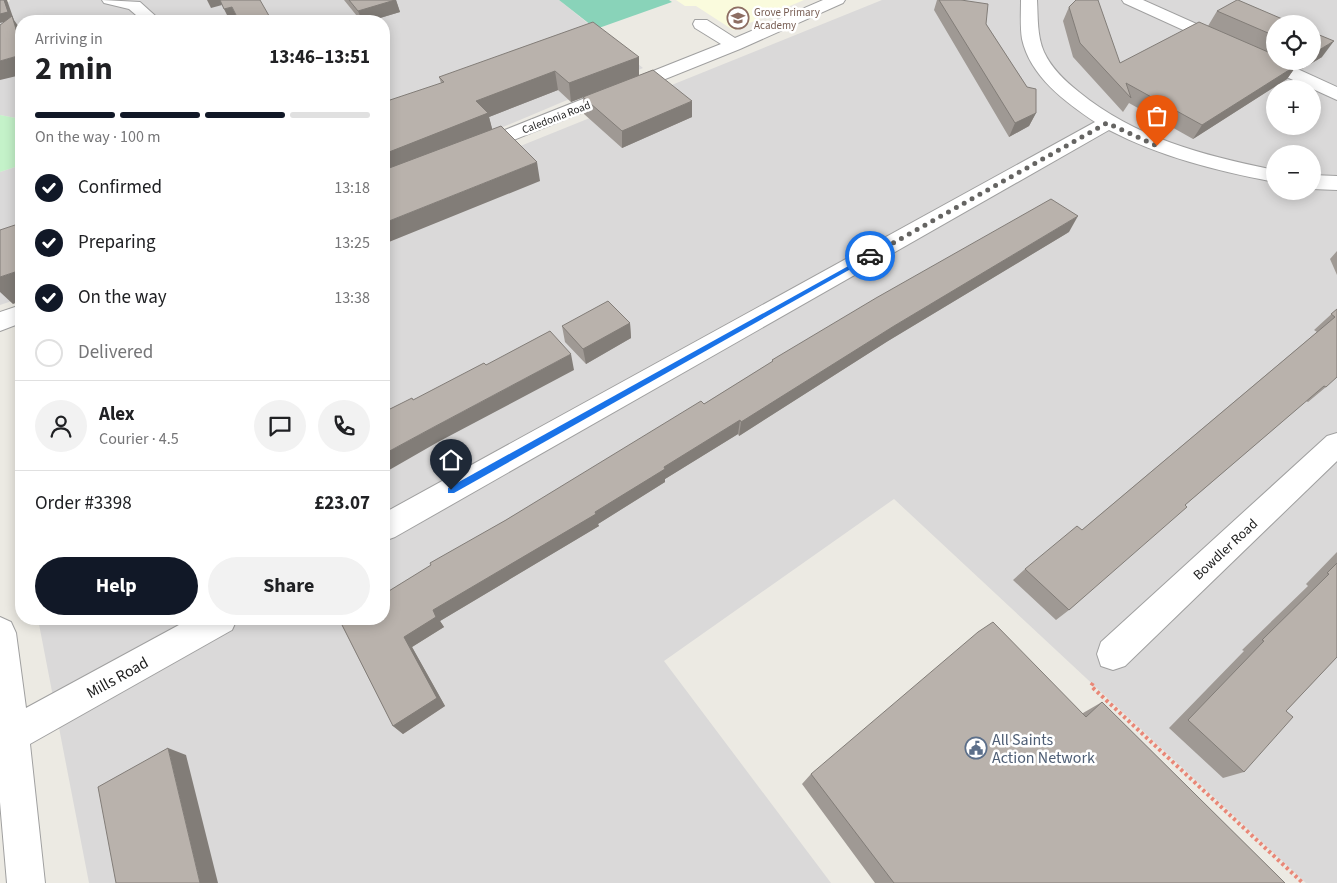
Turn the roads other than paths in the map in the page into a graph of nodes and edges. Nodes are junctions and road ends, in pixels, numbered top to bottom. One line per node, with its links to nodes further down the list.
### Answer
1 (110, 0): 7 (street)
2 (791, 0): 6 (street)
3 (837, 0): 6 (street, Caledonia Road)
4 (1030, 0): 11 (street)
5 (1130, 0): 10 (street)
6 (811, 11): 9 (street, Caledonia Road)
7 (146, 15)
8 (701, 24): 9 (street)
9 (734, 45): 12 (street, Caledonia Road)
10 (1337, 94)
11 (1107, 123): 13 (street); 19 (street)
12 (455, 156)
13 (1266, 174)
14 (1321, 182): 15 (street)
15 (1337, 183)
16 (15, 316): 17 (street)
17 (0, 322)
18 (1337, 444): 22 (street, Bowdler Road)
19 (390, 525)
20 (210, 625): 23 (street, Mills Road)
21 (0, 633): 23 (street)
22 (1113, 654)
23 (12, 735): 24 (street)
24 (26, 883)

